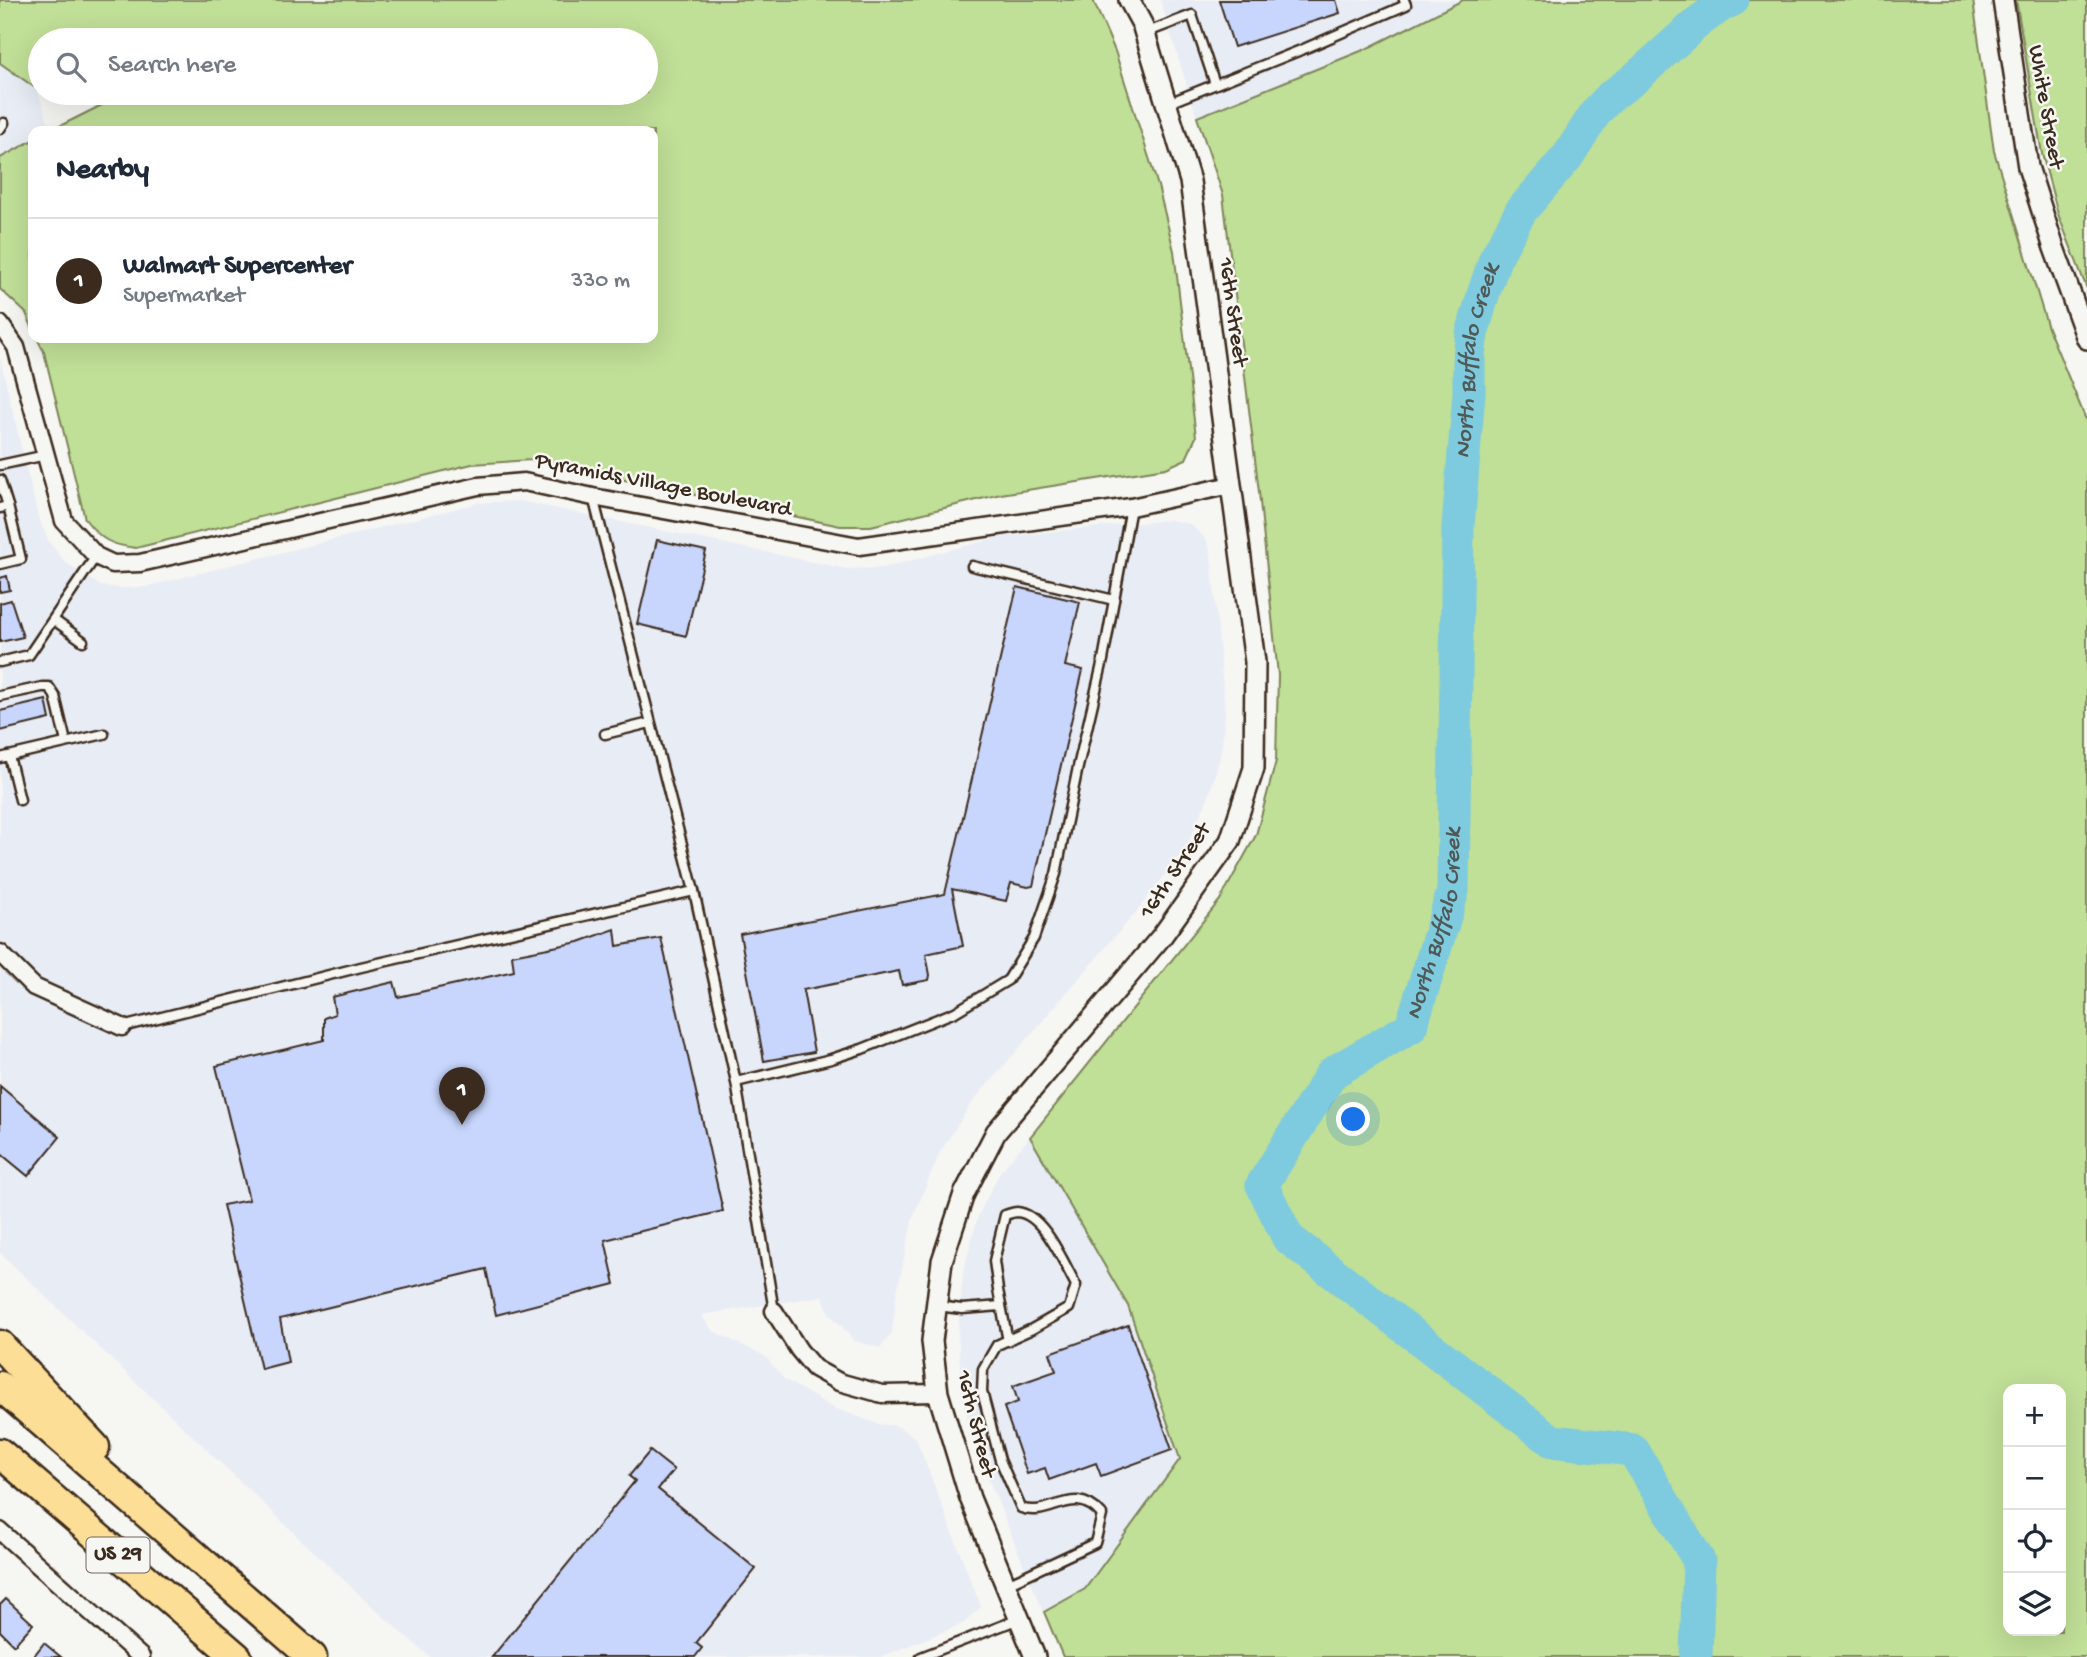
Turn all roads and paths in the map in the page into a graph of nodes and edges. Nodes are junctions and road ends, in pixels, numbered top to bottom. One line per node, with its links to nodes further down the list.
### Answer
1 (1129, 0): 4 (street, 16th Street)
2 (1404, 0): 5 (lane)
3 (2003, 0): 8 (street, White Street)
4 (1145, 33): 5 (lane); 6 (street, 16th Street)
5 (1215, 84): 6 (lane)
6 (1167, 104): 12 (street, 16th Street)
7 (0, 324): 9 (street)
8 (2087, 339)
9 (46, 455): 10 (lane); 16 (street)
10 (0, 465)
11 (0, 480): 14 (lane)
12 (1231, 485): 15 (street, Pyramids Village Boulevard); 34 (street, 16th Street)
13 (593, 497): 15 (street, Pyramids Village Boulevard); 16 (street, Pyramids Village Boulevard); 24 (lane)
14 (4, 507): 17 (lane)
15 (1131, 507): 19 (lane)
16 (96, 556): 20 (lane)
17 (0, 564)
18 (972, 566): 19 (lane)
19 (1114, 600): 33 (lane)
20 (54, 620): 21 (lane); 22 (lane)
21 (83, 641)
22 (0, 662)
23 (0, 696): 27 (lane)
24 (650, 723): 26 (lane); 30 (lane)
25 (104, 734): 27 (lane)
26 (605, 734)
27 (66, 742): 28 (lane)
28 (4, 757): 29 (lane)
29 (20, 800)
30 (694, 891): 32 (lane); 33 (lane)
31 (0, 953): 32 (street)
32 (122, 1027)
33 (736, 1082): 36 (lane)
34 (937, 1306): 35 (lane); 40 (street, 16th Street)
35 (1001, 1306): 37 (lane); 37 (lane)
36 (774, 1311): 40 (street)
37 (1007, 1340): 44 (lane)
38 (0, 1345): 43 (highway)
39 (0, 1386): 43 (highway, US 29)
40 (939, 1393): 44 (street, 16th Street)
41 (0, 1453): 47 (highway, US 29)
42 (0, 1531): 46 (street)
43 (221, 1578): 48 (highway, US 29)
44 (1005, 1585): 45 (street, 16th Street)
45 (1019, 1619): 49 (lane); 50 (street, 16th Street)
46 (141, 1657)
47 (237, 1657)
48 (312, 1657)
49 (921, 1657)
50 (1035, 1657)

